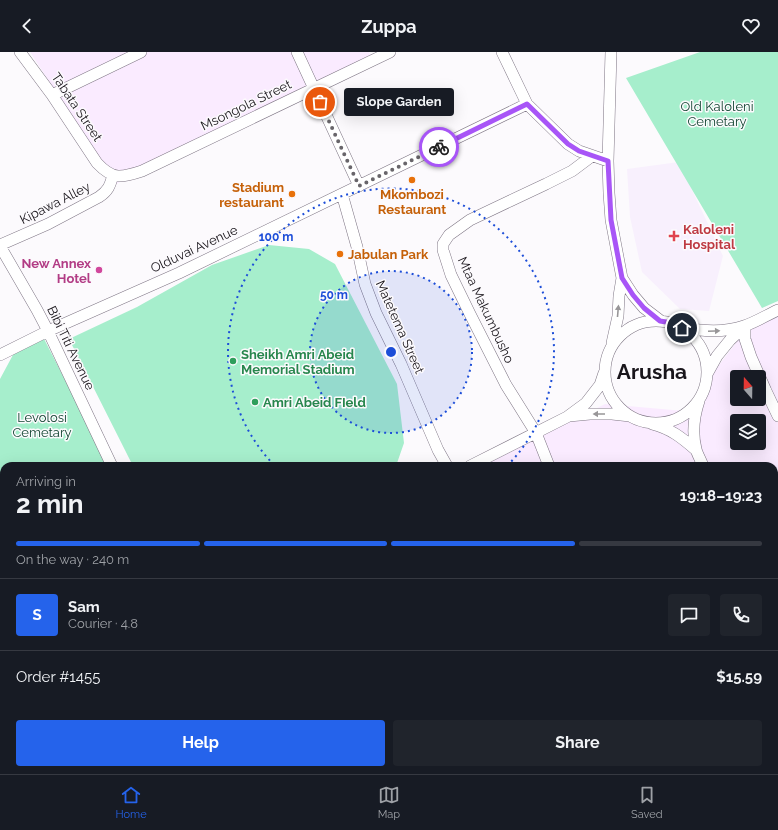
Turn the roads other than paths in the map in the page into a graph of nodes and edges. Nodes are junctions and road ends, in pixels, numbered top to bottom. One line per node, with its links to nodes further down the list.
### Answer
1 (20, 52): 8 (street, Tabata Street)
2 (142, 52): 8 (street)
3 (297, 52): 7 (street)
4 (390, 52): 7 (street, Msongola Street)
5 (502, 52): 9 (street)
6 (612, 52): 11 (street)
7 (314, 88): 12 (street, Msongola Street); 13 (street)
8 (52, 94): 12 (street, Tabata Street)
9 (527, 104): 10 (street); 13 (street, Olduvai Avenue)
10 (592, 156): 11 (street); 31 (street, Mtaa Makumbusho)
11 (608, 161): 16 (street)
12 (113, 175): 15 (street, Kipawa Alley)
13 (359, 186): 14 (street, Olduvai Avenue)
14 (342, 194): 21 (street, Olduvai Avenue); 34 (street, Matetema Street)
15 (0, 245): 21 (street, Bibi Titi Avenue)
16 (622, 278): 18 (street); 22 (street, one-way to 16)
17 (778, 310): 19 (street)
18 (660, 321): 20 (street); 22 (street)
19 (745, 326): 20 (street, one-way to 19); 25 (street); 27 (street)
20 (682, 328): 25 (street)
21 (48, 331): 23 (street, Olduvai Avenue); 33 (street, Bibi Titi Avenue)
22 (612, 343): 24 (street)
23 (0, 355)
24 (605, 371): 28 (street); 29 (street)
25 (707, 374): 26 (street)
26 (700, 397): 30 (street); 32 (street)
27 (778, 416)
28 (567, 417): 29 (street, one-way to 28); 31 (street)
29 (632, 417): 30 (street)
30 (644, 421): 32 (street)
31 (536, 433): 35 (street); 36 (street)
32 (696, 450): 37 (street)
33 (110, 462)
34 (445, 462)
35 (478, 462)
36 (547, 462)
37 (702, 462)

